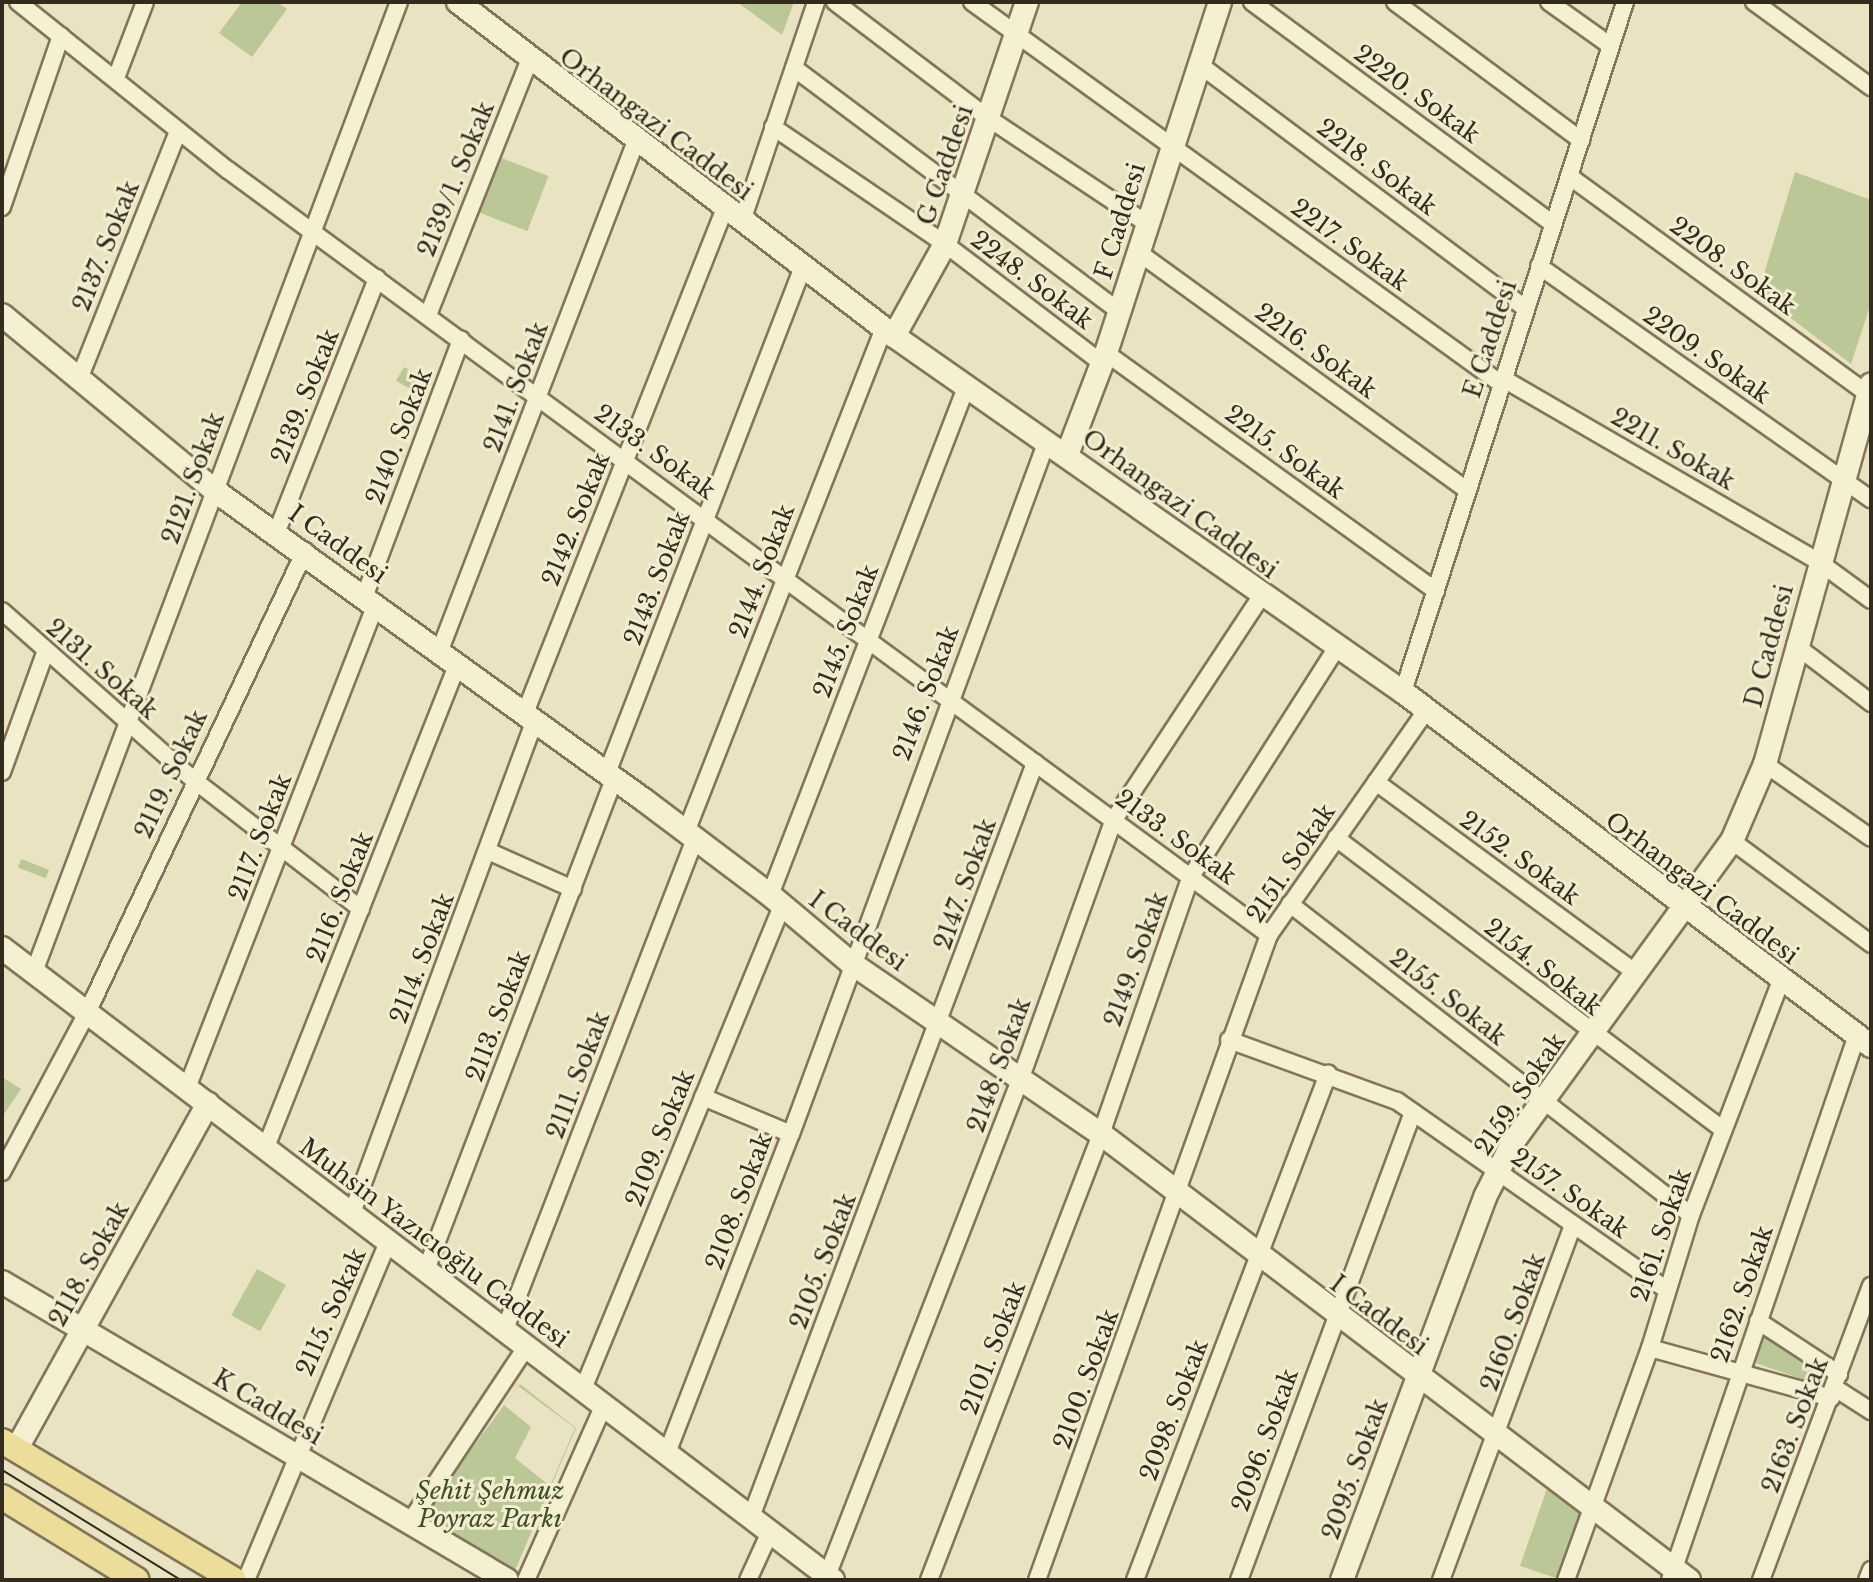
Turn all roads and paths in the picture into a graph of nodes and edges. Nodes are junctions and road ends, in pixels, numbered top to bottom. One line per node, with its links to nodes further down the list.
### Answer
1 (18, 2): 16 (street, 2133. Sokak)
2 (145, 2): 21 (street)
3 (399, 2): 35 (street, 2121. Sokak)
4 (458, 2): 18 (street, Orhangazi Caddesi)
5 (816, 2): 20 (street, 2142. Sokak)
6 (835, 2): 23 (street)
7 (972, 2): 15 (street, 2217. Sokak)
8 (1027, 2): 15 (street, G Caddesi)
9 (1220, 2): 19 (street, F Caddesi)
10 (1252, 2): 34 (street, 2220. Sokak)
11 (1395, 2): 26 (street)
12 (1549, 2): 17 (street)
13 (1625, 2): 17 (street, E Caddesi)
14 (1754, 2): 22 (street)
15 (1016, 35): 23 (street, G Caddesi); 28 (street, 2217. Sokak)
16 (61, 36): 21 (street, 2133. Sokak); 31 (street)
17 (1611, 46): 26 (street, E Caddesi)
18 (529, 61): 27 (street, Orhangazi Caddesi); 44 (street, 2139/1. Sokak)
19 (1200, 65): 28 (street, F Caddesi); 41 (street, 2218. Sokak)
20 (794, 68): 24 (street, 2142. Sokak); 30 (street)
21 (116, 78): 25 (street, 2133. Sokak)
22 (1871, 87)
23 (988, 118): 30 (street, G Caddesi); 33 (street)
24 (773, 127): 32 (street, 2142. Sokak); 36 (street, 2248. Sokak)
25 (178, 131): 35 (street, 2133. Sokak); 48 (street, 2137. Sokak)
26 (1581, 140): 29 (street, E Caddesi)
27 (636, 141): 32 (street, Orhangazi Caddesi); 52 (street, 2141. Sokak)
28 (1171, 147): 33 (street, F Caddesi); 49 (street, 2217. Sokak)
29 (1569, 176): 34 (street, E Caddesi); 51 (street, 2208. Sokak)
30 (962, 195): 36 (street, G Caddesi); 42 (street)
31 (2, 207)
32 (733, 214): 39 (street, Orhangazi Caddesi); 55 (street, 2142. Sokak)
33 (1146, 223): 37 (street, F Caddesi)
34 (1553, 224): 38 (street, E Caddesi)
35 (312, 231): 40 (street, 2133. Sokak); 58 (street, 2121. Sokak)
36 (945, 244): 45 (street, G Caddesi); 47 (street, 2248. Sokak)
37 (1138, 252): 42 (street, F Caddesi); 57 (street, 2216. Sokak)
38 (1539, 266): 41 (street, E Caddesi); 56 (street, 2209. Sokak)
39 (803, 267): 45 (street, Orhangazi Caddesi); 60 (street, 2143. Sokak)
40 (377, 278): 44 (street, 2133. Sokak); 61 (street, 2139. Sokak)
41 (1525, 308): 49 (street, E Caddesi)
42 (1120, 312): 47 (street, F Caddesi)
43 (2, 315): 48 (street, I Caddesi)
44 (428, 315): 46 (street, 2133. Sokak)
45 (889, 332): 50 (street, Orhangazi Caddesi); 64 (street, 2144. Sokak)
46 (461, 339): 52 (street, 2133. Sokak); 67 (street, 2140. Sokak)
47 (1104, 358): 54 (street, F Caddesi); 65 (street, 2215. Sokak)
48 (79, 379): 58 (street, I Caddesi)
49 (1501, 380): 57 (street, E Caddesi); 63 (street, 2211. Sokak)
50 (967, 385): 53 (street, Orhangazi Caddesi); 70 (street, 2145. Sokak)
51 (1870, 391): 56 (street, D Caddesi)
52 (537, 397): 55 (street, 2133. Sokak); 74 (street, 2141. Sokak)
53 (1047, 441): 54 (street, Orhangazi Caddesi); 76 (street, 2146. Sokak)
54 (1067, 455): 66 (street, Orhangazi Caddesi)
55 (626, 459): 60 (street, 2133. Sokak); 79 (street, 2142. Sokak)
56 (1847, 482): 59 (street, 2209. Sokak); 63 (street, D Caddesi)
57 (1465, 489): 65 (street, E Caddesi)
58 (214, 490): 61 (street, I Caddesi); 80 (street, 2121. Sokak)
59 (1871, 499)
60 (706, 518): 64 (street, 2133. Sokak); 84 (street, 2143. Sokak)
61 (277, 531): 62 (street, I Caddesi)
62 (305, 551): 67 (street, I Caddesi); 85 (street, 2119. Sokak)
63 (1819, 562): 68 (street, 2211. Sokak); 71 (street, D Caddesi)
64 (785, 578): 70 (street, 2133. Sokak); 88 (street, 2144. Sokak)
65 (1436, 591): 75 (street, E Caddesi)
66 (1262, 595): 72 (street, Orhangazi Caddesi); 87 (street, 2148. Sokak)
67 (371, 599): 74 (street, I Caddesi); 92 (street, 2117. Sokak)
68 (1871, 600)
69 (2, 611): 73 (street, 2131. Sokak)
70 (869, 640): 76 (street, 2133. Sokak); 96 (street, 2145. Sokak)
71 (1795, 645): 77 (street); 82 (street, D Caddesi)
72 (1337, 647): 75 (street, Orhangazi Caddesi); 94 (street, 2149. Sokak)
73 (45, 653): 80 (street, 2131. Sokak); 83 (street)
74 (449, 657): 79 (street, I Caddesi); 99 (street, 2116. Sokak)
75 (1403, 692): 78 (street, Orhangazi Caddesi)
76 (949, 699): 81 (street, 2133. Sokak); 103 (street, 2146. Sokak)
77 (1871, 703)
78 (1426, 711): 86 (street, 2151. Sokak); 98 (street, Orhangazi Caddesi)
79 (530, 717): 84 (street, I Caddesi); 93 (street, 2114. Sokak)
80 (129, 724): 85 (street, 2131. Sokak); 104 (street, 2121. Sokak)
81 (1035, 763): 87 (street, 2133. Sokak); 108 (street, 2147. Sokak)
82 (1765, 764): 90 (street); 91 (street, D Caddesi)
83 (2, 772)
84 (610, 776): 88 (street, I Caddesi); 95 (street, 2113. Sokak)
85 (194, 780): 92 (street, 2131. Sokak); 107 (street, 2119. Sokak)
86 (1376, 782): 89 (street, 2151. Sokak); 105 (street, 2152. Sokak)
87 (1113, 821): 94 (street, 2133. Sokak); 113 (street, 2148. Sokak)
88 (690, 835): 96 (street, I Caddesi); 138 (street, 2111. Sokak)
89 (1336, 838): 97 (street, 2151. Sokak); 109 (street, 2154. Sokak)
90 (1871, 838)
91 (1732, 841): 98 (street, D Caddesi); 101 (street)
92 (282, 848): 99 (street, 2131. Sokak); 114 (street, 2117. Sokak)
93 (488, 851): 95 (street); 126 (street, 2114. Sokak)
94 (1190, 878): 100 (street, 2133. Sokak); 121 (street, 2149. Sokak)
95 (573, 889): 131 (street, 2113. Sokak)
96 (776, 901): 103 (street, I Caddesi); 115 (street, 2109. Sokak)
97 (1290, 904): 100 (street, 2151. Sokak); 116 (street, 2155. Sokak)
98 (1688, 908): 105 (street, 2159. Sokak); 106 (street, Orhangazi Caddesi)
99 (361, 909): 122 (street, 2116. Sokak)
100 (1269, 935): 110 (street, 2151. Sokak)
101 (1871, 944)
102 (2, 948): 104 (street, Muhsin Yazıcıoğlu Caddesi)
103 (851, 963): 108 (street, I Caddesi); 120 (street, 2108. Sokak)
104 (34, 972): 107 (street, Muhsin Yazıcıoğlu Caddesi)
105 (1636, 973): 109 (street, 2159. Sokak)
106 (1781, 981): 111 (street, Orhangazi Caddesi); 119 (street, 2161. Sokak)
107 (86, 1016): 114 (street, Muhsin Yazıcıoğlu Caddesi); 124 (street, 2119. Sokak)
108 (941, 1021): 113 (street, I Caddesi); 153 (street, 2105. Sokak)
109 (1592, 1034): 116 (street, 2159. Sokak); 119 (street, 2154. Sokak)
110 (1229, 1040): 112 (street, 2157. Sokak); 125 (street, 2151. Sokak)
111 (1864, 1041): 136 (street, 2162. Sokak)
112 (1328, 1074): 118 (street, 2157. Sokak); 130 (street, 2098. Sokak)
113 (1020, 1080): 121 (street, I Caddesi); 158 (street, 2148. Sokak)
114 (187, 1088): 117 (street, Muhsin Yazıcıoğlu Caddesi)
115 (703, 1097): 120 (street); 144 (street, 2109. Sokak)
116 (1544, 1101): 123 (street, 2159. Sokak); 127 (street, 2155. Sokak)
117 (208, 1104): 122 (street, Muhsin Yazıcıoğlu Caddesi); 137 (street, 2118. Sokak)
118 (1413, 1112): 123 (street, 2157. Sokak); 135 (street, 2096. Sokak)
119 (1723, 1130): 127 (street, 2161. Sokak)
120 (791, 1134): 150 (street, 2108. Sokak)
121 (1101, 1134): 125 (street, I Caddesi); 165 (street, 2101. Sokak)
122 (266, 1147): 126 (street, Muhsin Yazıcıoğlu Caddesi)
123 (1498, 1171): 128 (street, 2157. Sokak); 141 (street, 2159. Sokak)
124 (2, 1172)
125 (1179, 1194): 130 (street, I Caddesi); 166 (street, 2100. Sokak)
126 (352, 1213): 129 (street, Muhsin Yazıcıoğlu Caddesi)
127 (1691, 1215): 134 (street, 2161. Sokak)
128 (1573, 1225): 134 (street, 2157. Sokak); 147 (street, 2160. Sokak)
129 (389, 1240): 131 (street, Muhsin Yazıcıoğlu Caddesi); 149 (street, 2115. Sokak)
130 (1258, 1258): 135 (street, I Caddesi); 167 (street, 2098. Sokak)
131 (426, 1270): 138 (street, Muhsin Yazıcıoğlu Caddesi)
132 (2, 1282): 137 (street, K Caddesi)
133 (1871, 1286): 143 (street, 2163. Sokak)
134 (1665, 1289): 140 (street, 2161. Sokak)
135 (1337, 1316): 141 (street, I Caddesi); 168 (street, 2096. Sokak)
136 (1758, 1321): 142 (street, 2162. Sokak); 143 (street)
137 (84, 1329): 148 (street, 2118. Sokak); 149 (street, K Caddesi)
138 (505, 1329): 139 (street, Muhsin Yazıcıoğlu Caddesi)
139 (527, 1346): 144 (street, Muhsin Yazıcıoğlu Caddesi); 154 (street)
140 (1650, 1348): 142 (street); 152 (street, 2161. Sokak)
141 (1416, 1375): 147 (street, I Caddesi); 169 (street, 2095. Sokak)
142 (1740, 1375): 143 (street); 157 (street, 2162. Sokak)
143 (1835, 1387): 146 (street); 172 (street, 2163. Sokak)
144 (583, 1389): 145 (street, Muhsin Yazıcıoğlu Caddesi)
145 (604, 1405): 150 (street, Muhsin Yazıcıoğlu Caddesi); 163 (street)
146 (1871, 1411)
147 (1498, 1435): 152 (street, I Caddesi); 170 (street, 2160. Sokak)
148 (9, 1446): 160 (main road)
149 (296, 1453): 154 (street, K Caddesi); 161 (street, 2115. Sokak)
150 (667, 1453): 153 (street, Muhsin Yazıcıoğlu Caddesi)
151 (2, 1497): 159 (main road)
152 (1594, 1508): 157 (street, I Caddesi); 171 (street, 2161. Sokak)
153 (751, 1517): 155 (street, Muhsin Yazıcıoğlu Caddesi)
154 (410, 1522): 162 (street, K Caddesi)
155 (770, 1532): 158 (street, Muhsin Yazıcıoğlu Caddesi); 164 (street)
156 (1871, 1570): 173 (street)
157 (1678, 1576)
158 (830, 1578)
159 (137, 1580)
160 (234, 1580)
161 (246, 1580)
162 (507, 1580)
163 (526, 1580)
164 (748, 1580)
165 (929, 1580)
166 (1037, 1580)
167 (1135, 1580)
168 (1239, 1580)
169 (1342, 1580)
170 (1441, 1580)
171 (1566, 1580)
172 (1761, 1580)
173 (1867, 1580)

